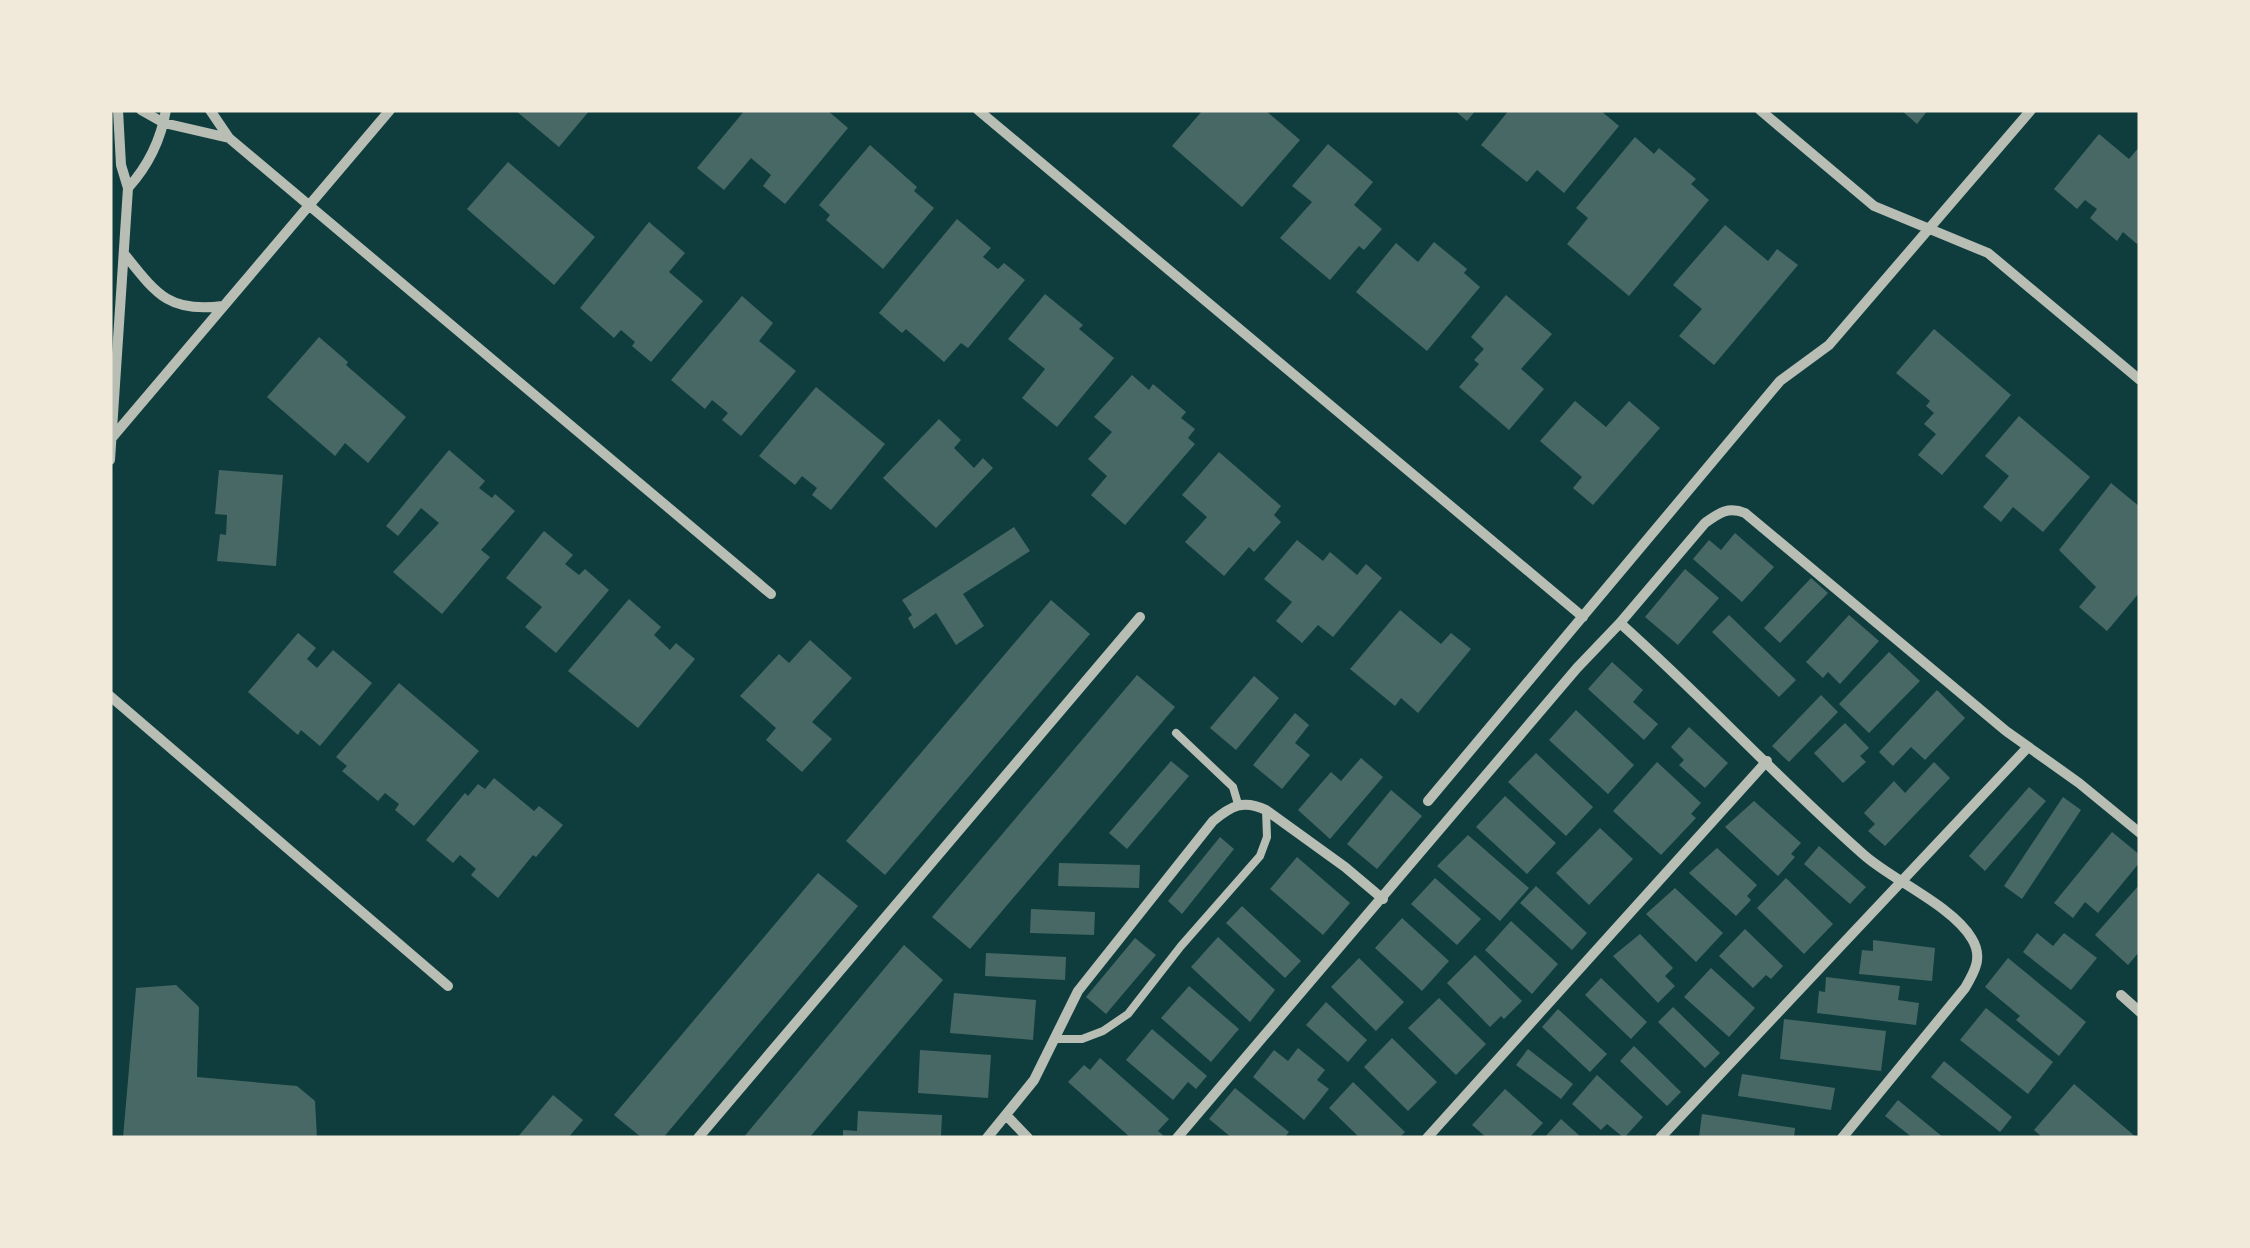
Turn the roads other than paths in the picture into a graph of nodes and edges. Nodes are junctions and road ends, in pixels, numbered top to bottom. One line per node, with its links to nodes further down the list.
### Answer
1 (118, 110): 11 (street)
2 (164, 110): 8 (street); 9 (street)
3 (210, 110): 10 (street)
4 (390, 110): 12 (street)
5 (978, 110): 21 (street)
6 (1760, 110): 13 (street)
7 (2031, 110): 13 (street)
8 (142, 111): 9 (street)
9 (164, 124): 10 (street); 11 (street)
10 (230, 138): 12 (street)
11 (128, 188): 14 (street)
12 (309, 205): 15 (street); 19 (street)
13 (1929, 230): 16 (street); 21 (street)
14 (126, 255): 15 (street); 17 (street)
15 (224, 306): 17 (street)
16 (2140, 380)
17 (111, 438): 18 (street)
18 (110, 460)
19 (771, 594)
20 (1140, 617): 38 (street)
21 (1583, 617): 27 (street)
22 (1620, 623): 25 (street); 26 (street); 32 (street)
23 (110, 696): 33 (street)
24 (1176, 733): 28 (lane)
25 (2028, 747): 30 (street); 31 (street)
26 (1767, 761): 31 (street); 42 (street)
27 (1428, 801)
28 (1238, 804): 29 (street); 36 (street)
29 (1266, 810): 32 (street); 36 (lane)
30 (2140, 833)
31 (1904, 881): 43 (street); 44 (street)
32 (1383, 899): 41 (street)
33 (448, 986)
34 (2121, 995): 35 (street)
35 (2140, 1012)
36 (1054, 1039): 37 (street)
37 (1006, 1115): 39 (street); 40 (street)
38 (698, 1138)
39 (988, 1138)
40 (1028, 1138)
41 (1176, 1138)
42 (1427, 1138)
43 (1660, 1138)
44 (1842, 1138)

